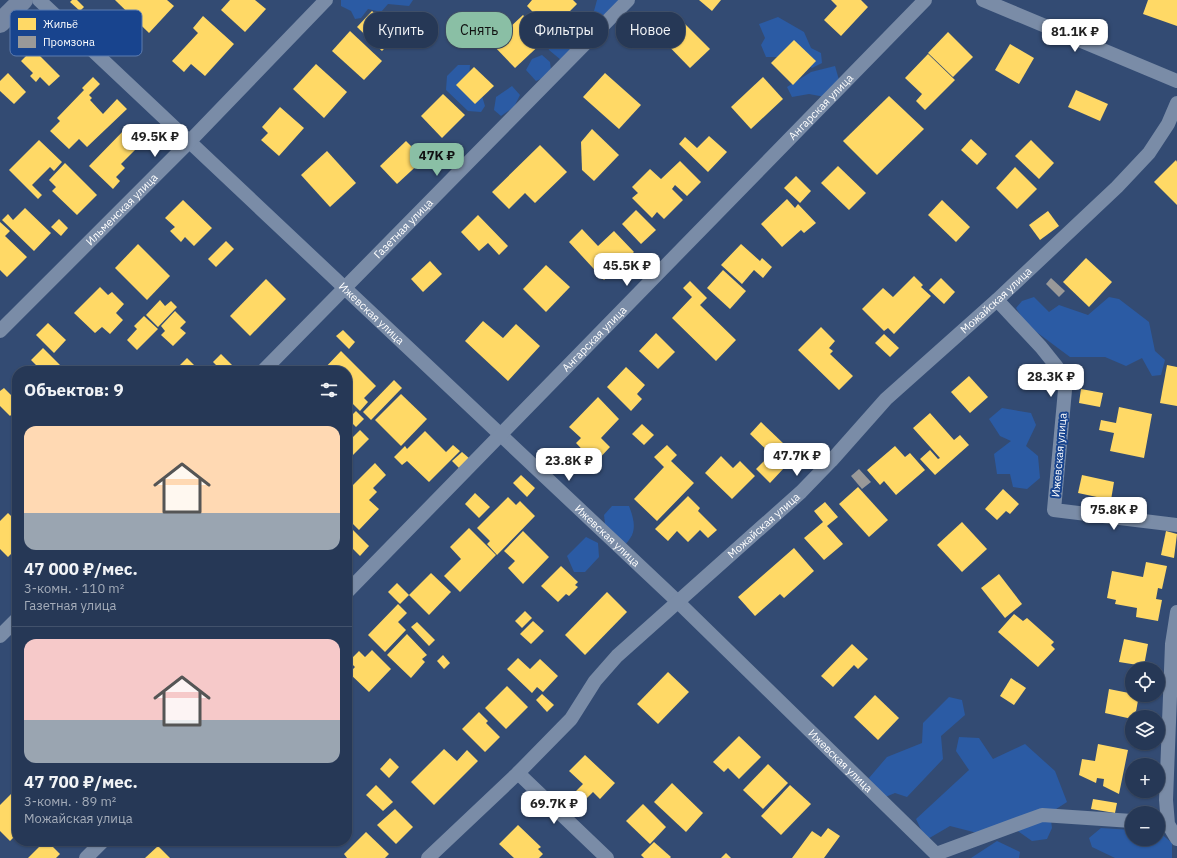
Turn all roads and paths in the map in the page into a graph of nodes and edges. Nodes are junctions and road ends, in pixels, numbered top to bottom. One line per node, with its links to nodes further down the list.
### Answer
1 (23, 0): 7 (street)
2 (39, 0): 8 (street, Ижевская улица)
3 (326, 0): 14 (street, Ильменская улица)
4 (628, 0): 15 (street, Газетная улица)
5 (925, 0): 19 (street, Ангарская улица)
6 (983, 0): 12 (street)
7 (13, 10)
8 (50, 10)
9 (10, 13): 10 (street)
10 (0, 23)
11 (99, 56): 14 (street, Ижевская улица)
12 (1177, 81)
13 (1177, 103): 16 (street, Можайская улица)
14 (190, 141): 15 (street, Ижевская улица); 17 (street, Ильменская улица)
15 (345, 289): 18 (street, Газетная улица); 19 (street, Ижевская улица)
16 (998, 300): 20 (street, Ижевская улица); 22 (street, Можайская улица)
17 (0, 331)
18 (268, 366)
19 (501, 436): 21 (street, Ангарская улица); 22 (street, Ижевская улица)
20 (1177, 526)
21 (352, 587)
22 (677, 601): 26 (street, Можайская улица); 28 (street, Ижевская улица)
23 (1177, 612): 27 (street)
24 (12, 624): 25 (street)
25 (0, 636)
26 (518, 773): 33 (street, Можайская улица); 34 (street)
27 (1165, 808)
28 (1125, 821)
29 (1165, 825): 30 (street)
30 (1177, 839)
31 (98, 846): 32 (street)
32 (86, 858)
33 (428, 858)
34 (607, 858)

